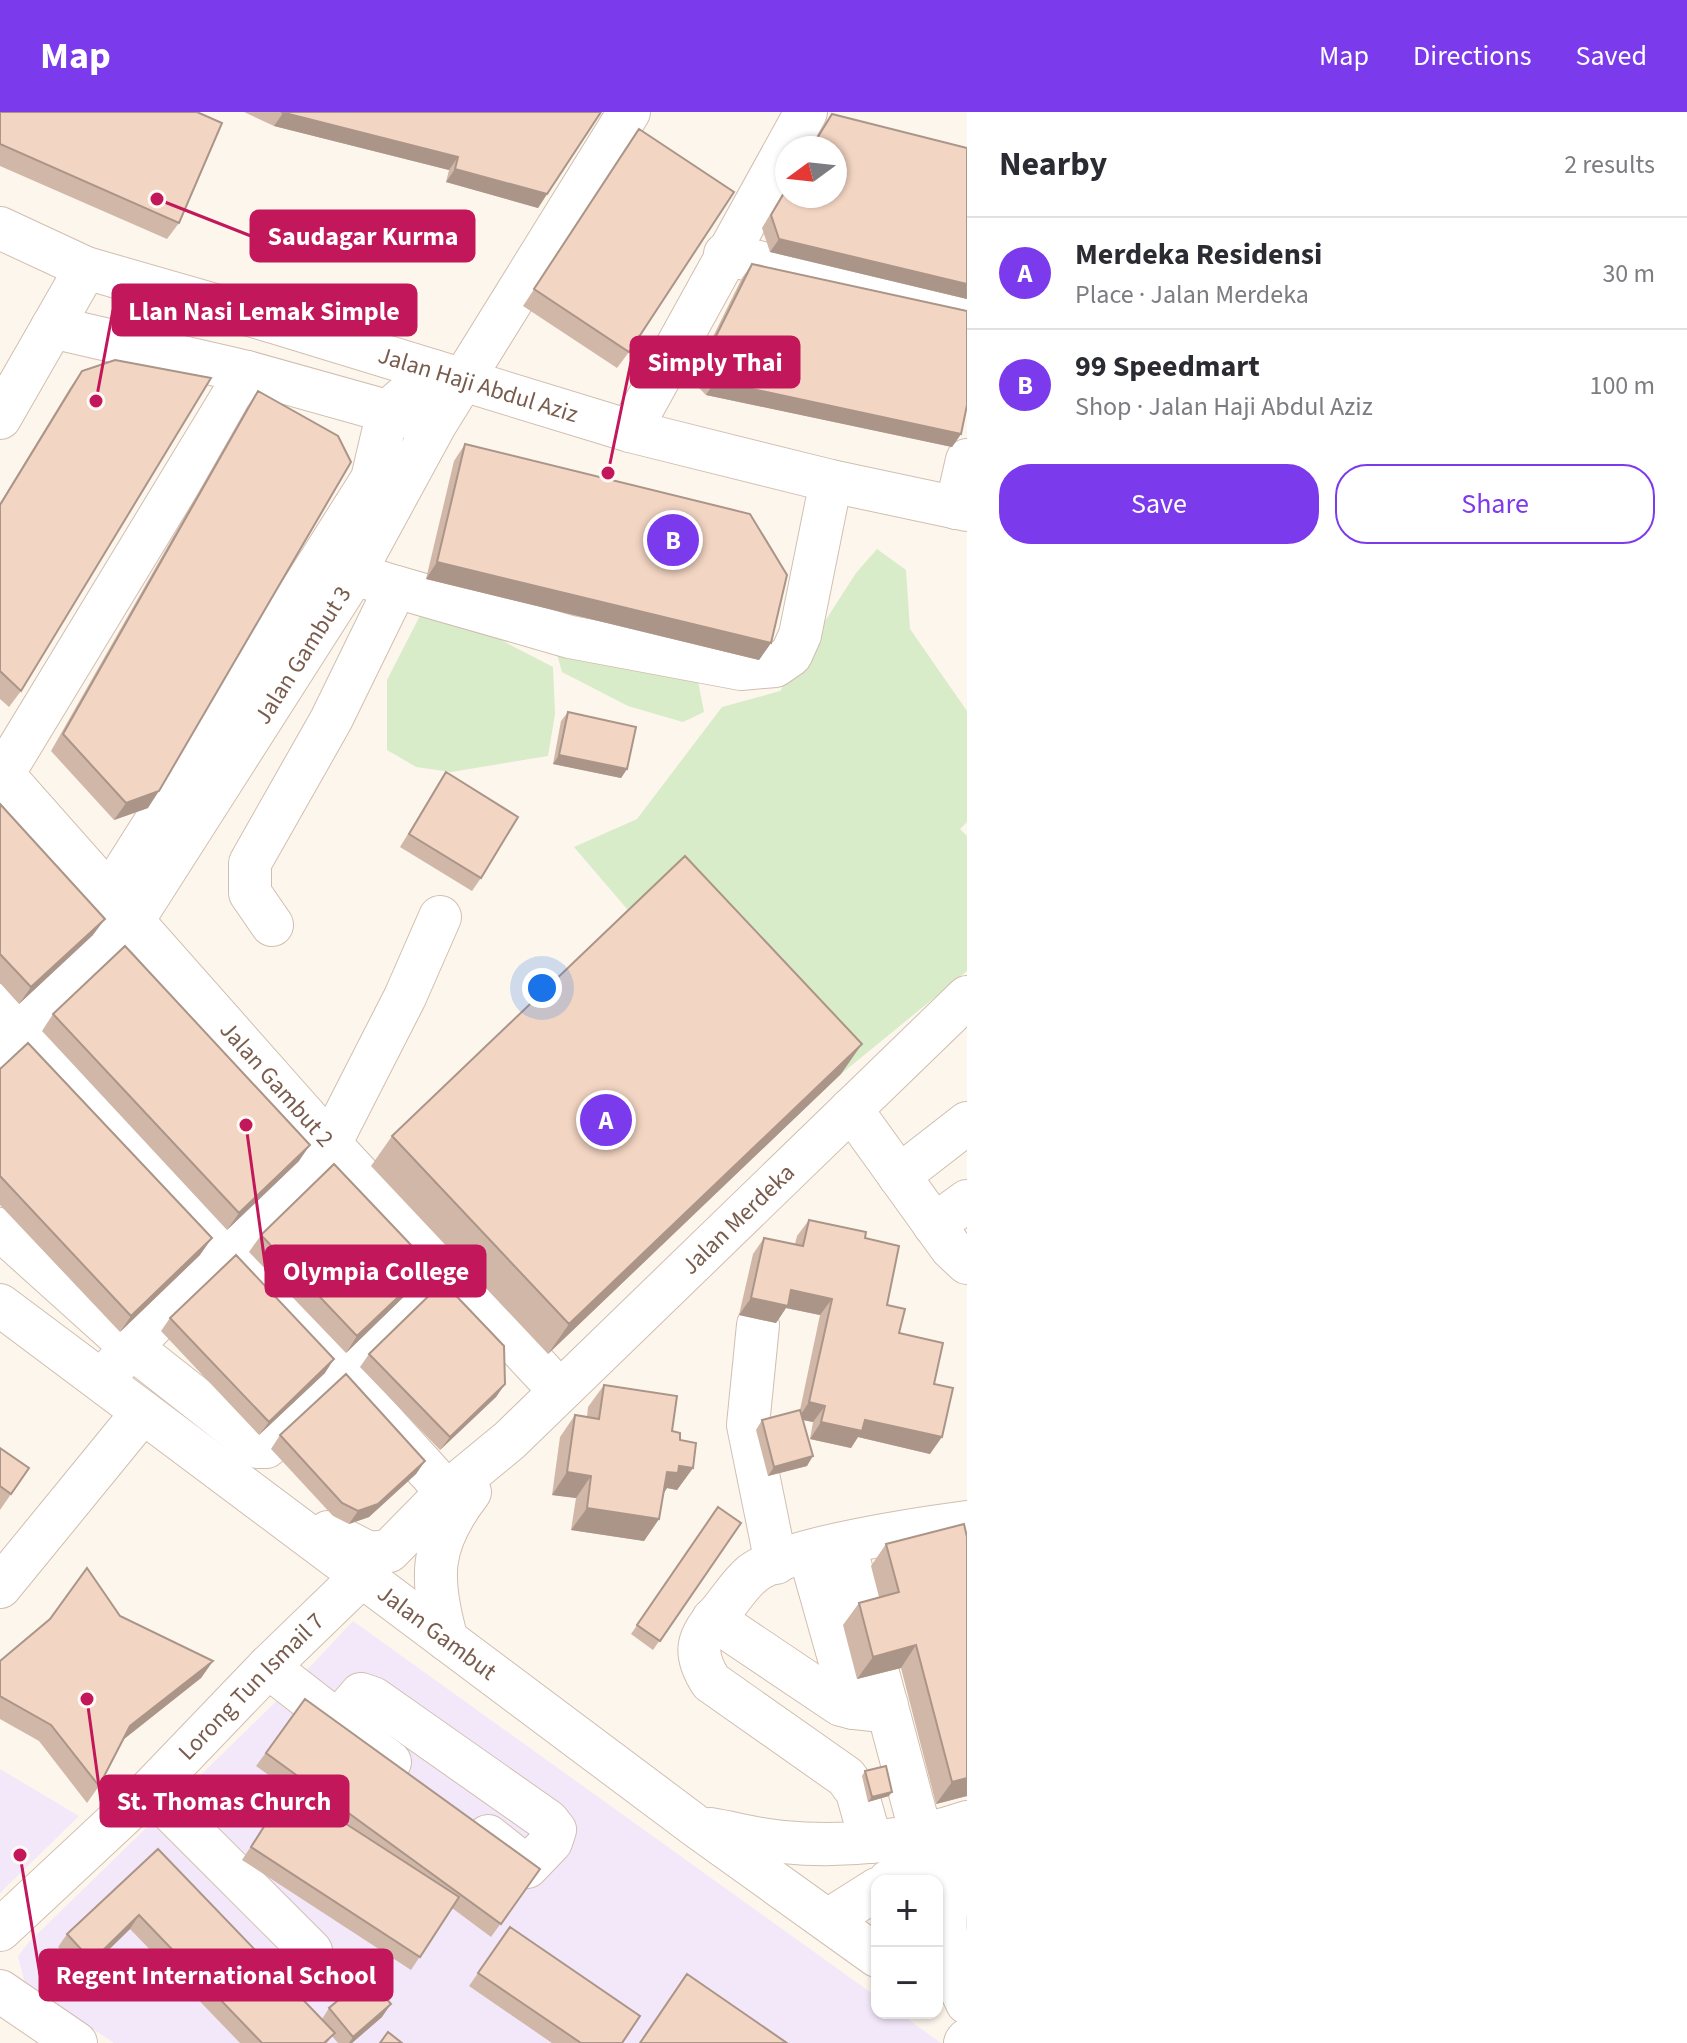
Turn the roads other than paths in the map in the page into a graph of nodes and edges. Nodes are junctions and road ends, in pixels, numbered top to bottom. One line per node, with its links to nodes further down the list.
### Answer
1 (629, 112): 9 (street, Jalan Gambut 3)
2 (806, 112): 4 (street)
3 (0, 228): 5 (street, Jalan Haji Abdul Aziz)
4 (725, 254): 6 (street); 13 (street)
5 (86, 268): 7 (street); 9 (street, Jalan Haji Abdul Aziz)
6 (967, 312)
7 (52, 327): 8 (street); 11 (street)
8 (247, 372): 10 (street); 20 (street)
9 (448, 375): 10 (street); 12 (street, Jalan Gambut 3); 13 (street, Jalan Haji Abdul Aziz)
10 (388, 411): 12 (street); 19 (street)
11 (0, 418)
12 (435, 425): 17 (street, Jalan Gambut 3)
13 (630, 431): 15 (street, Jalan Haji Abdul Aziz)
14 (967, 460): 16 (street)
15 (831, 481): 16 (street, Jalan Haji Abdul Aziz); 18 (street)
16 (962, 509)
17 (354, 574): 18 (street); 19 (street, Jalan Gambut 3)
18 (396, 587): 23 (street)
19 (292, 638): 21 (street, Jalan Gambut 3)
20 (2, 773): 21 (street, Jalan Gambut 2)
21 (121, 909): 25 (street, Jalan Gambut 3); 28 (street, Jalan Gambut 2)
22 (440, 917): 28 (street)
23 (272, 925)
24 (967, 997): 26 (street, Jalan Merdeka)
25 (7, 1026): 33 (street)
26 (851, 1109): 29 (street); 41 (street, Jalan Merdeka)
27 (967, 1123): 29 (street)
28 (330, 1144): 33 (street); 35 (street, Jalan Gambut 2)
29 (899, 1176): 31 (street)
30 (967, 1201): 31 (street)
31 (934, 1225): 34 (street)
32 (0, 1229): 38 (street)
33 (228, 1250): 38 (street); 39 (street)
34 (967, 1263)
35 (452, 1276): 39 (street); 41 (street, Jalan Gambut 2)
36 (0, 1305): 40 (street, Jalan Gambut)
37 (758, 1325): 49 (street)
38 (131, 1347): 40 (street); 43 (street)
39 (343, 1377): 43 (street); 46 (street)
40 (102, 1382): 42 (street, Jalan Gambut)
41 (560, 1391): 44 (street, Jalan Merdeka)
42 (143, 1412): 45 (street, Jalan Gambut); 51 (street)
43 (219, 1416): 45 (street)
44 (510, 1440): 46 (street, Jalan Merdeka); 54 (street, Jalan Merdeka)
45 (192, 1449): 47 (street, Jalan Gambut)
46 (447, 1492): 47 (street, Jalan Merdeka)
47 (255, 1496): 50 (street, Jalan Gambut)
48 (967, 1522): 49 (street)
49 (810, 1553): 52 (street); 53 (street); 56 (street)
50 (363, 1575): 54 (street, Jalan Gambut); 55 (street, Lorong Tun Ismail 7)
51 (0, 1587)
52 (713, 1619): 56 (street); 65 (street)
53 (864, 1619)
54 (447, 1640): 62 (street, Jalan Gambut)
55 (268, 1667): 57 (street); 59 (street, Lorong Tun Ismail 7)
56 (873, 1695): 64 (street)
57 (337, 1722): 58 (street); 60 (street)
58 (426, 1789)
59 (150, 1790): 70 (street, Lorong Tun Ismail 7); 71 (street)
60 (464, 1818)
61 (967, 1822): 64 (street)
62 (697, 1827): 65 (street); 69 (street, Jalan Gambut)
63 (967, 1831): 67 (street)
64 (921, 1834): 65 (street)
65 (871, 1842)
66 (967, 1846): 75 (street)
67 (898, 1875)
68 (871, 1893): 69 (street)
69 (828, 1920): 72 (street, Jalan Gambut)
70 (0, 1930)
71 (311, 1951)
72 (871, 1952)
73 (0, 1991): 77 (street)
74 (943, 2003): 76 (street)
75 (967, 2003)
76 (967, 2021)
77 (76, 2043)

